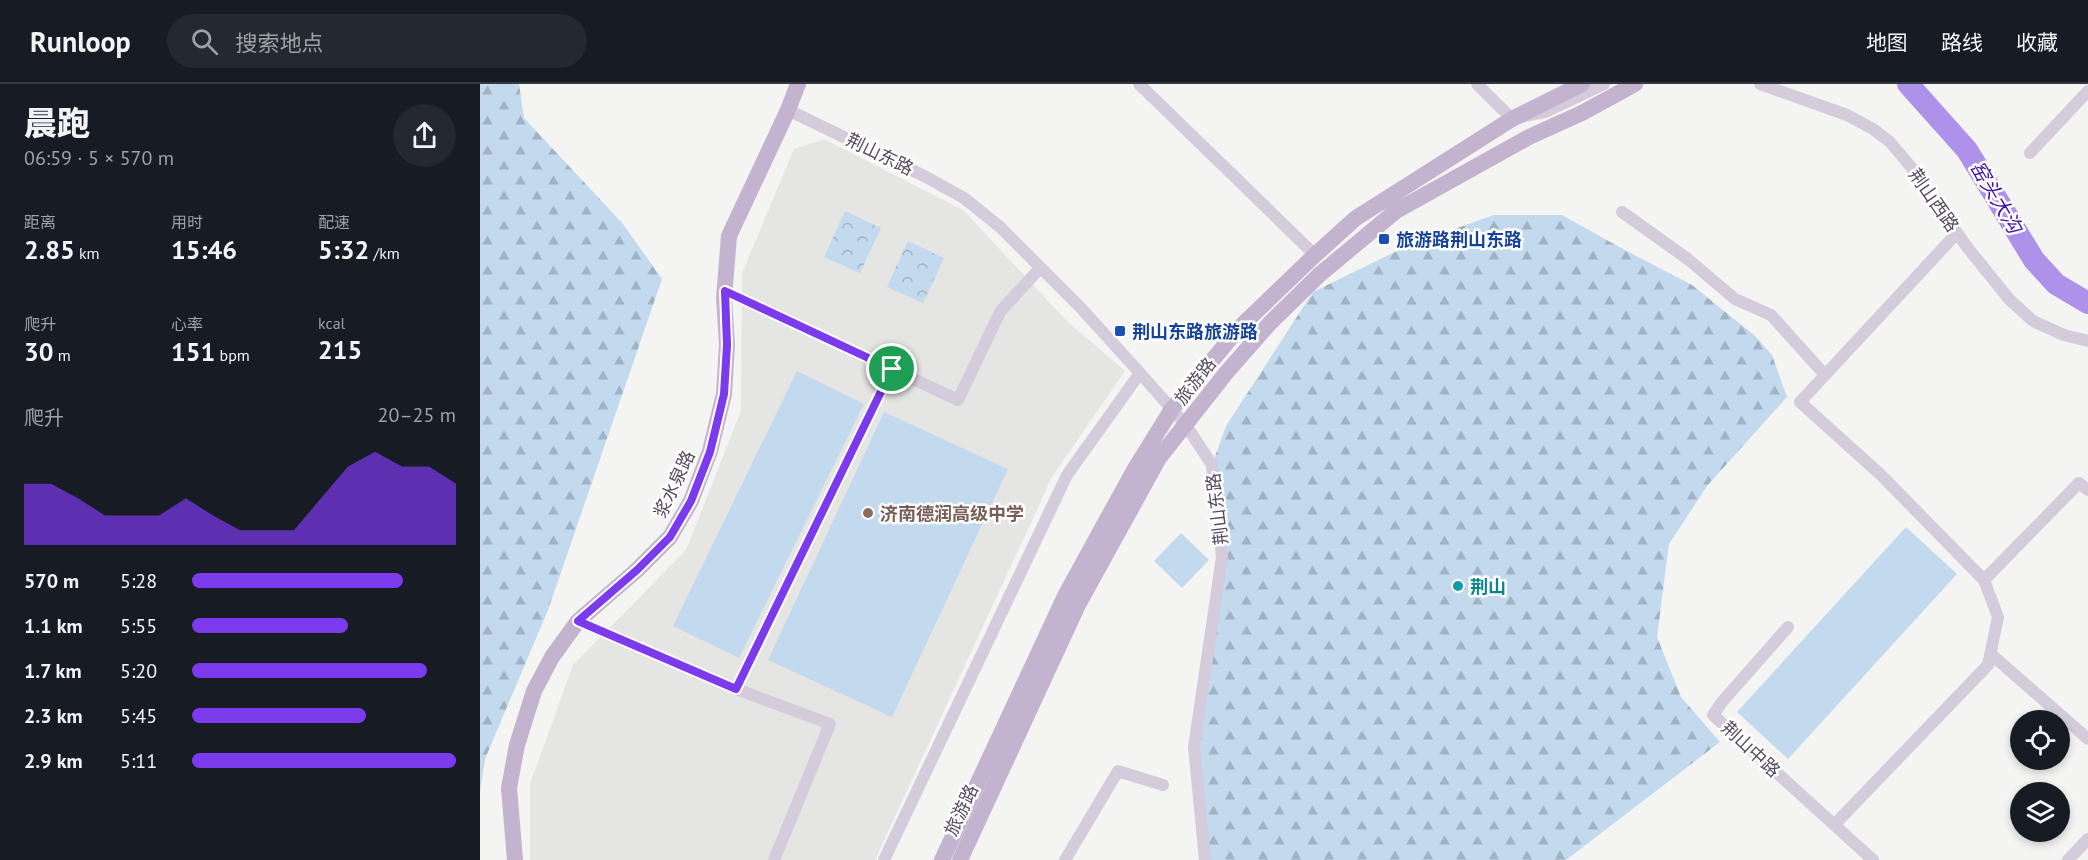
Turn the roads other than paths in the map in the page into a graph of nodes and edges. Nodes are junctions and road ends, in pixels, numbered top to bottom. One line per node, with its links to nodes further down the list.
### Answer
1 (798, 84): 9 (main road, 浆水泉路)
2 (1139, 84): 16 (street)
3 (1478, 84): 11 (street)
4 (1582, 84): 11 (main road, 旅游路)
5 (1604, 84): 10 (street)
6 (1635, 84): 12 (main road, 旅游路)
7 (1760, 84): 15 (street, 荆山西路)
8 (2088, 91): 13 (street)
9 (788, 110): 17 (street, 荆山东路); 18 (main road, 浆水泉路)
10 (1545, 112): 11 (street); 12 (street)
11 (1512, 119): 16 (main road, 旅游路)
12 (1529, 137): 24 (main road, 旅游路)
13 (2030, 153)
14 (1622, 212): 22 (street)
15 (1957, 233): 19 (street, 荆山西路); 22 (street)
16 (1314, 255): 23 (main road, 旅游路)
17 (1040, 268): 20 (street); 21 (street, 荆山东路)
18 (725, 291): 20 (street); 27 (main road, 浆水泉路)
19 (2088, 341)
20 (892, 369): 30 (street)
21 (1140, 373): 23 (street, 荆山东路); 37 (street)
22 (1825, 375): 26 (street)
23 (1172, 409): 24 (street, 荆山东路); 38 (main road, 旅游路)
24 (1186, 425): 39 (main road, 旅游路); 41 (street, 荆山东路)
25 (2088, 490): 26 (street)
26 (1984, 580): 29 (street)
27 (578, 621): 30 (street); 35 (main road, 浆水泉路)
28 (1788, 627): 33 (street, 荆山中路)
29 (1991, 654): 31 (street); 33 (street)
30 (736, 689): 36 (street)
31 (2088, 739)
32 (1163, 785): 40 (street)
33 (1835, 824): 42 (street, 荆山中路)
34 (2088, 839): 43 (street)
35 (514, 860)
36 (774, 860)
37 (885, 860)
38 (942, 860)
39 (960, 860)
40 (1065, 860)
41 (1205, 860)
42 (1873, 860)
43 (2068, 860)

